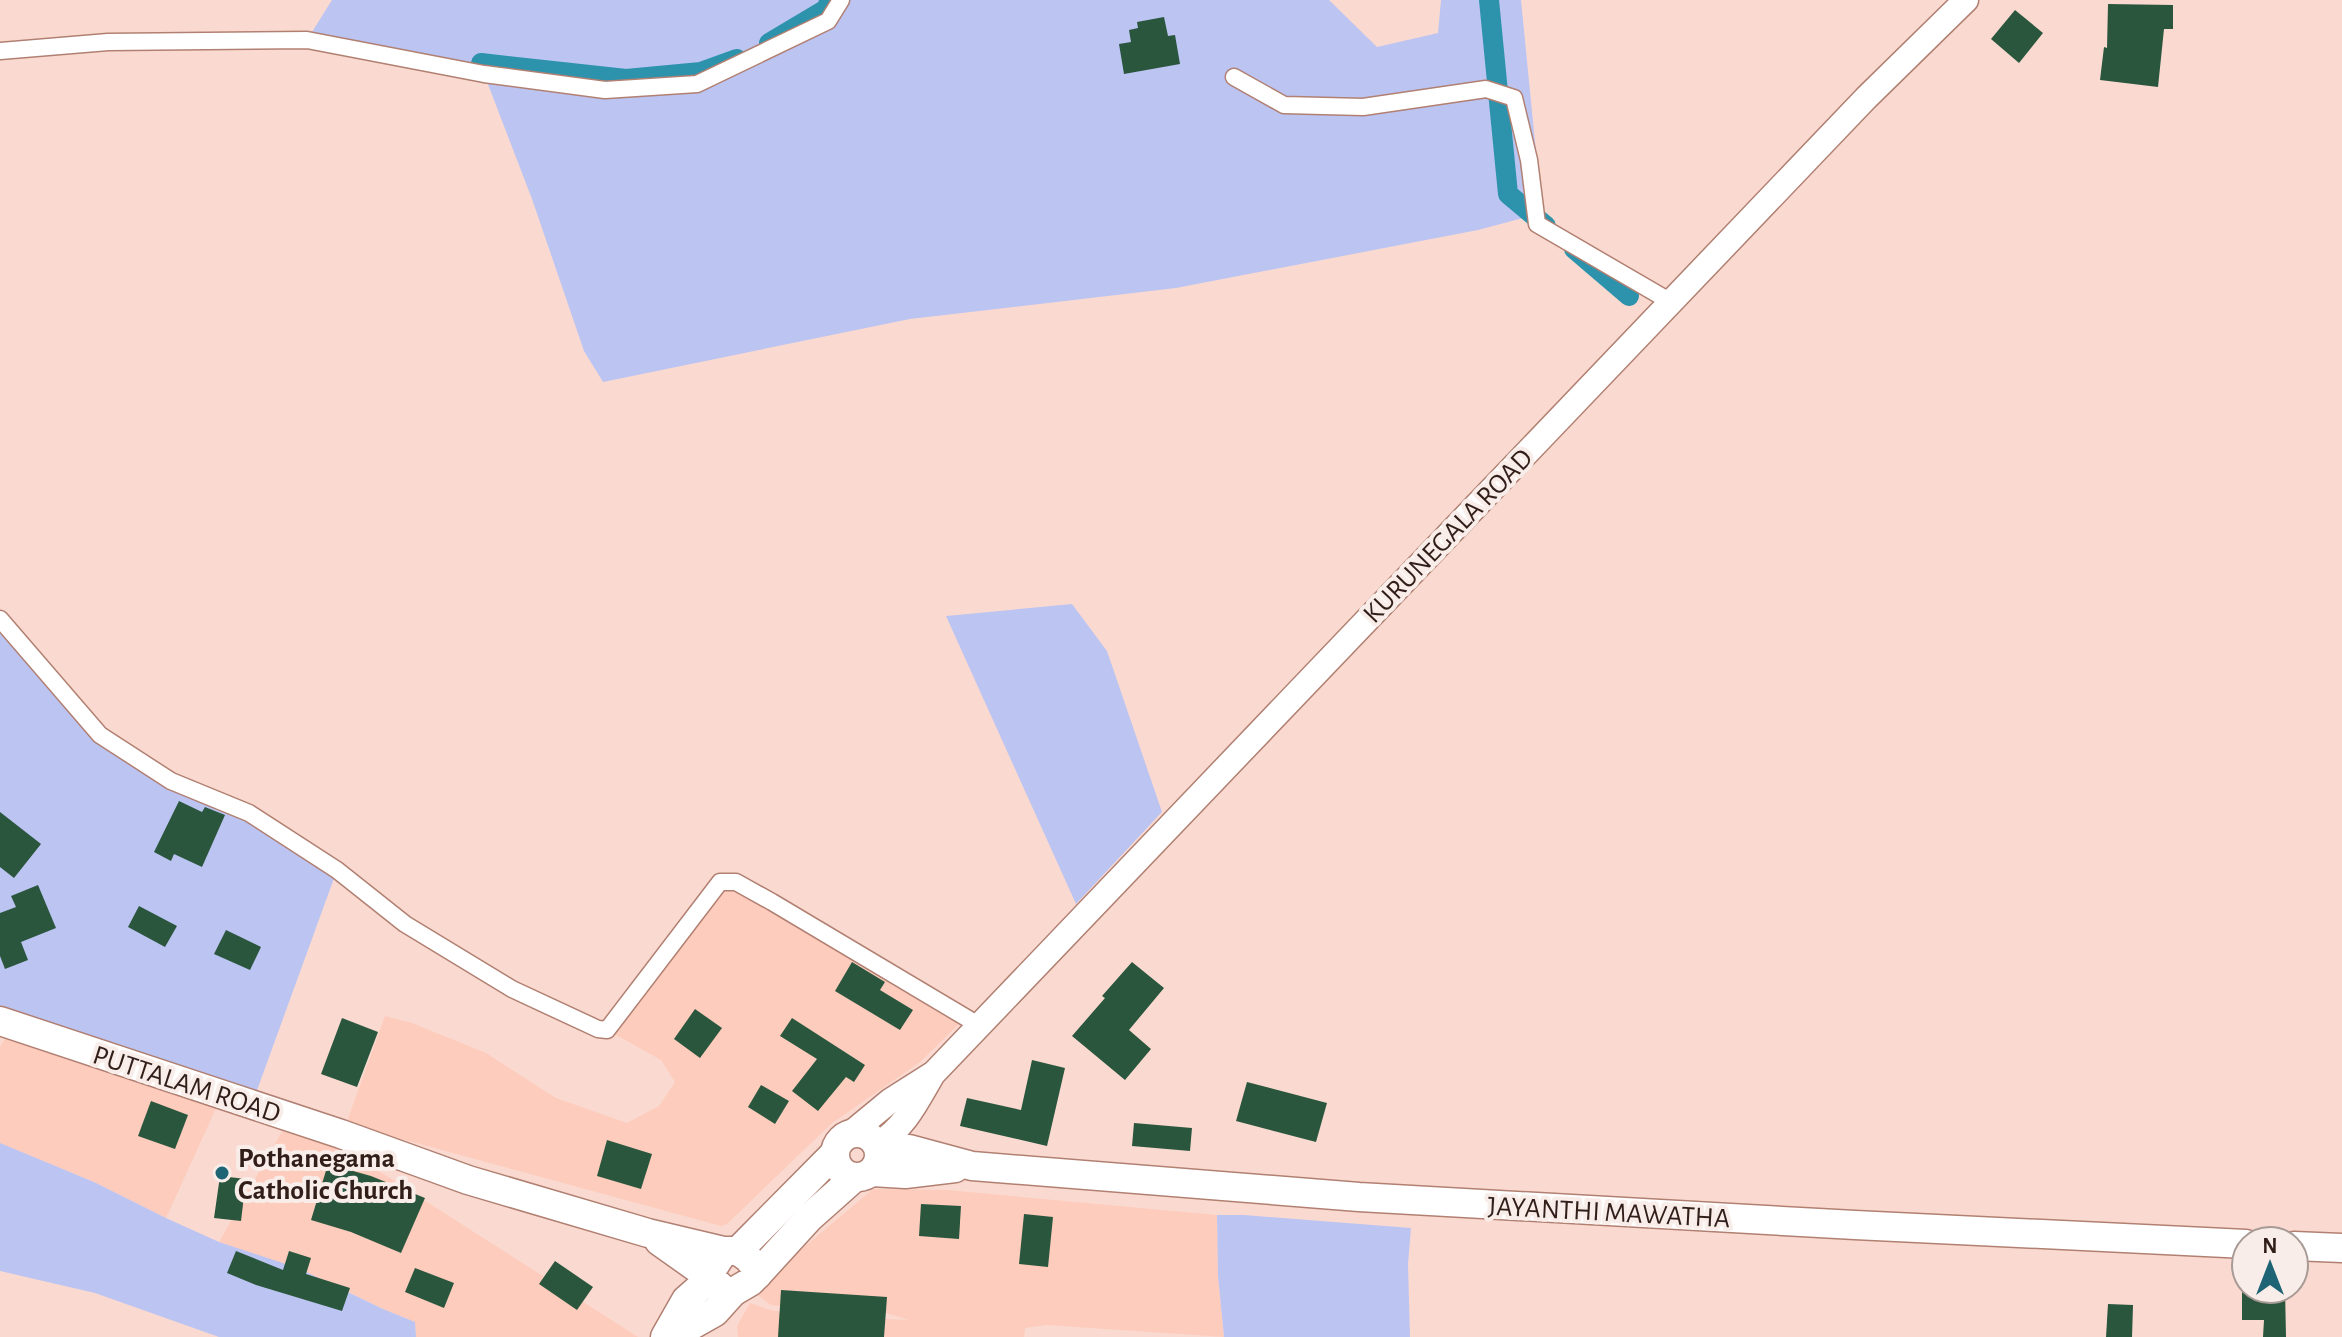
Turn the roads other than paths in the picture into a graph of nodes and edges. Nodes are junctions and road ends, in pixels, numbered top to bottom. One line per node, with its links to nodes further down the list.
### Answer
1 (841, 0): 3 (street)
2 (1966, 0): 5 (main road, KURUNEGALA ROAD)
3 (0, 51)
4 (1234, 77): 5 (street)
5 (1671, 302): 8 (main road, KURUNEGALA ROAD)
6 (0, 619): 8 (street)
7 (0, 1021): 12 (highway, PUTTALAM ROAD)
8 (980, 1026): 9 (main road, KURUNEGALA ROAD)
9 (933, 1074): 10 (main road, KURUNEGALA ROAD); 11 (main road, KURUNEGALA ROAD)
10 (842, 1144): 11 (highway); 11 (highway); 16 (highway)
11 (870, 1161): 13 (highway, JAYANTHI MAWATHA); 17 (highway)
12 (648, 1233): 16 (highway, PUTTALAM ROAD); 18 (highway, PUTTALAM ROAD)
13 (2230, 1243)
14 (2310, 1247): 15 (highway)
15 (2342, 1248)
16 (731, 1251): 17 (highway); 18 (highway)
17 (757, 1275): 18 (highway)
18 (722, 1285): 19 (highway)
19 (668, 1337)

